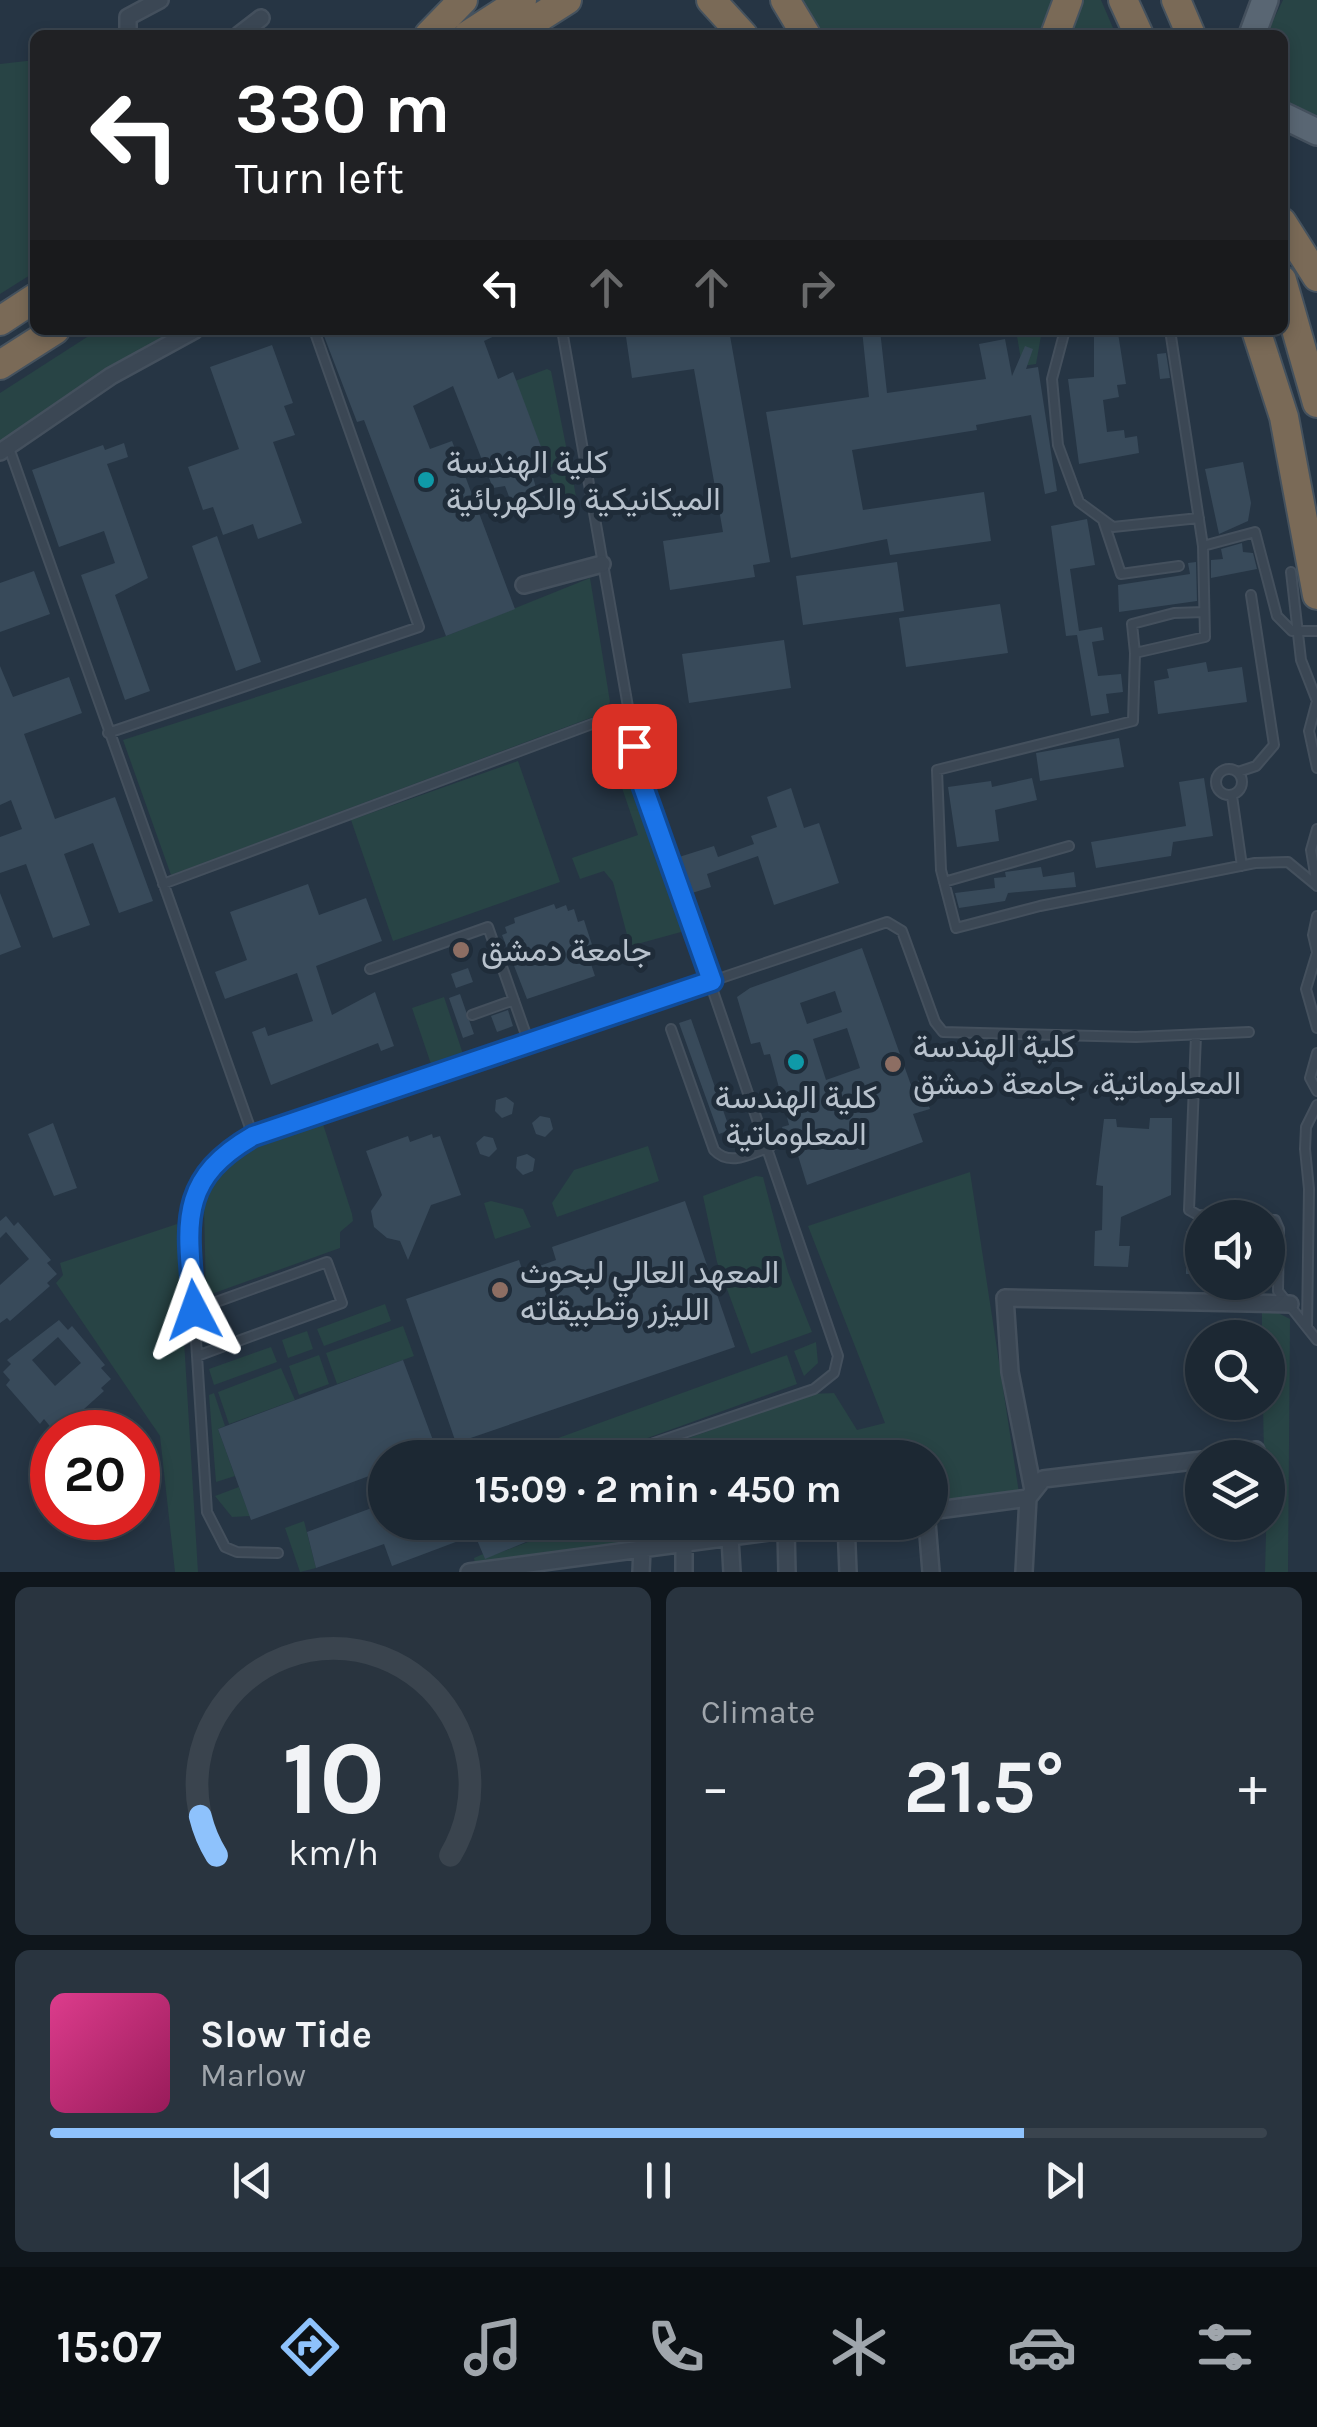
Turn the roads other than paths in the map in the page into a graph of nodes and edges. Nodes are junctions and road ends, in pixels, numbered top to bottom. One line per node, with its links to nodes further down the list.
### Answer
1 (160, 0): 12 (street)
2 (463, 0): 14 (highway)
3 (522, 0): 15 (highway)
4 (567, 0): 16 (highway)
5 (711, 0): 17 (highway)
6 (785, 0): 18 (highway)
7 (1068, 0): 19 (highway)
8 (1123, 0): 20 (highway)
9 (1176, 0): 21 (highway)
10 (1264, 0): 22 (main road)
11 (262, 18): 13 (street)
12 (128, 30)
13 (245, 30)
14 (434, 30)
15 (476, 30)
16 (520, 30)
17 (738, 30)
18 (803, 30)
19 (1057, 30)
20 (1137, 30)
21 (1189, 30)
22 (1254, 30)
23 (1288, 118): 24 (main road)
24 (1317, 132)
25 (1288, 231): 26 (highway)
26 (1317, 277)
27 (30, 301): 29 (highway)
28 (1288, 301): 39 (highway)
29 (0, 321)
30 (47, 335): 38 (highway)
31 (185, 335): 41 (street)
32 (316, 335): 56 (lane)
33 (563, 335): 45 (lane)
34 (1065, 335): 43 (lane)
35 (1171, 335): 42 (lane)
36 (1244, 335): 40 (highway)
37 (1258, 335): 40 (highway)
38 (0, 365)
39 (1317, 403)
40 (1284, 416): 50 (highway)
41 (4, 450): 56 (lane)
42 (1199, 518): 43 (lane); 44 (lane)
43 (1102, 520): 46 (lane)
44 (1203, 546): 51 (lane); 52 (lane)
45 (602, 564): 48 (street); 55 (lane)
46 (1179, 566)
47 (1291, 572): 52 (lane)
48 (524, 586)
49 (1251, 595): 58 (lane)
50 (1317, 596)
51 (1204, 612): 54 (lane); 54 (lane)
52 (1298, 631): 53 (lane); 57 (lane)
53 (1317, 631)
54 (1135, 653): 63 (lane)
55 (628, 710): 64 (lane); 69 (lane)
56 (108, 732): 64 (lane)
57 (1317, 768)
58 (1238, 772): 59 (lane); 59 (lane)
59 (1232, 796): 62 (lane)
60 (1317, 829): 65 (lane)
61 (1069, 846): 63 (lane)
62 (1242, 866): 63 (lane); 65 (lane)
63 (944, 882)
64 (163, 884): 80 (lane)
65 (1317, 886)
66 (1317, 916): 67 (lane)
67 (1317, 953): 72 (lane)
68 (370, 969): 70 (lane)
69 (712, 981): 75 (lane); 76 (lane); 81 (lane)
70 (514, 1000): 71 (lane); 76 (lane)
71 (472, 1015)
72 (1317, 1028)
73 (671, 1029): 81 (lane)
74 (1249, 1032): 75 (lane)
75 (1196, 1035): 82 (lane)
76 (529, 1044): 80 (lane)
77 (1317, 1052): 78 (lane)
78 (1317, 1091)
79 (1317, 1105): 84 (lane)
80 (253, 1136): 83 (lane)
81 (770, 1147): 87 (lane)
82 (1290, 1304): 84 (lane); 89 (street)
83 (194, 1310): 86 (lane); 86 (lane)
84 (1307, 1326): 85 (lane)
85 (1317, 1340)
86 (197, 1356): 98 (lane)
87 (663, 1440)
88 (1185, 1463): 89 (street)
89 (1030, 1494): 90 (street); 106 (street)
90 (948, 1508)
91 (715, 1540): 96 (street)
92 (730, 1540): 102 (street)
93 (786, 1540): 103 (street)
94 (846, 1540): 104 (street)
95 (928, 1540): 105 (street)
96 (684, 1544): 97 (street); 101 (street)
97 (642, 1549): 99 (street); 100 (street)
98 (278, 1553)
99 (480, 1571)
100 (641, 1572)
101 (684, 1572)
102 (732, 1572)
103 (787, 1572)
104 (848, 1572)
105 (931, 1572)
106 (1024, 1572)

